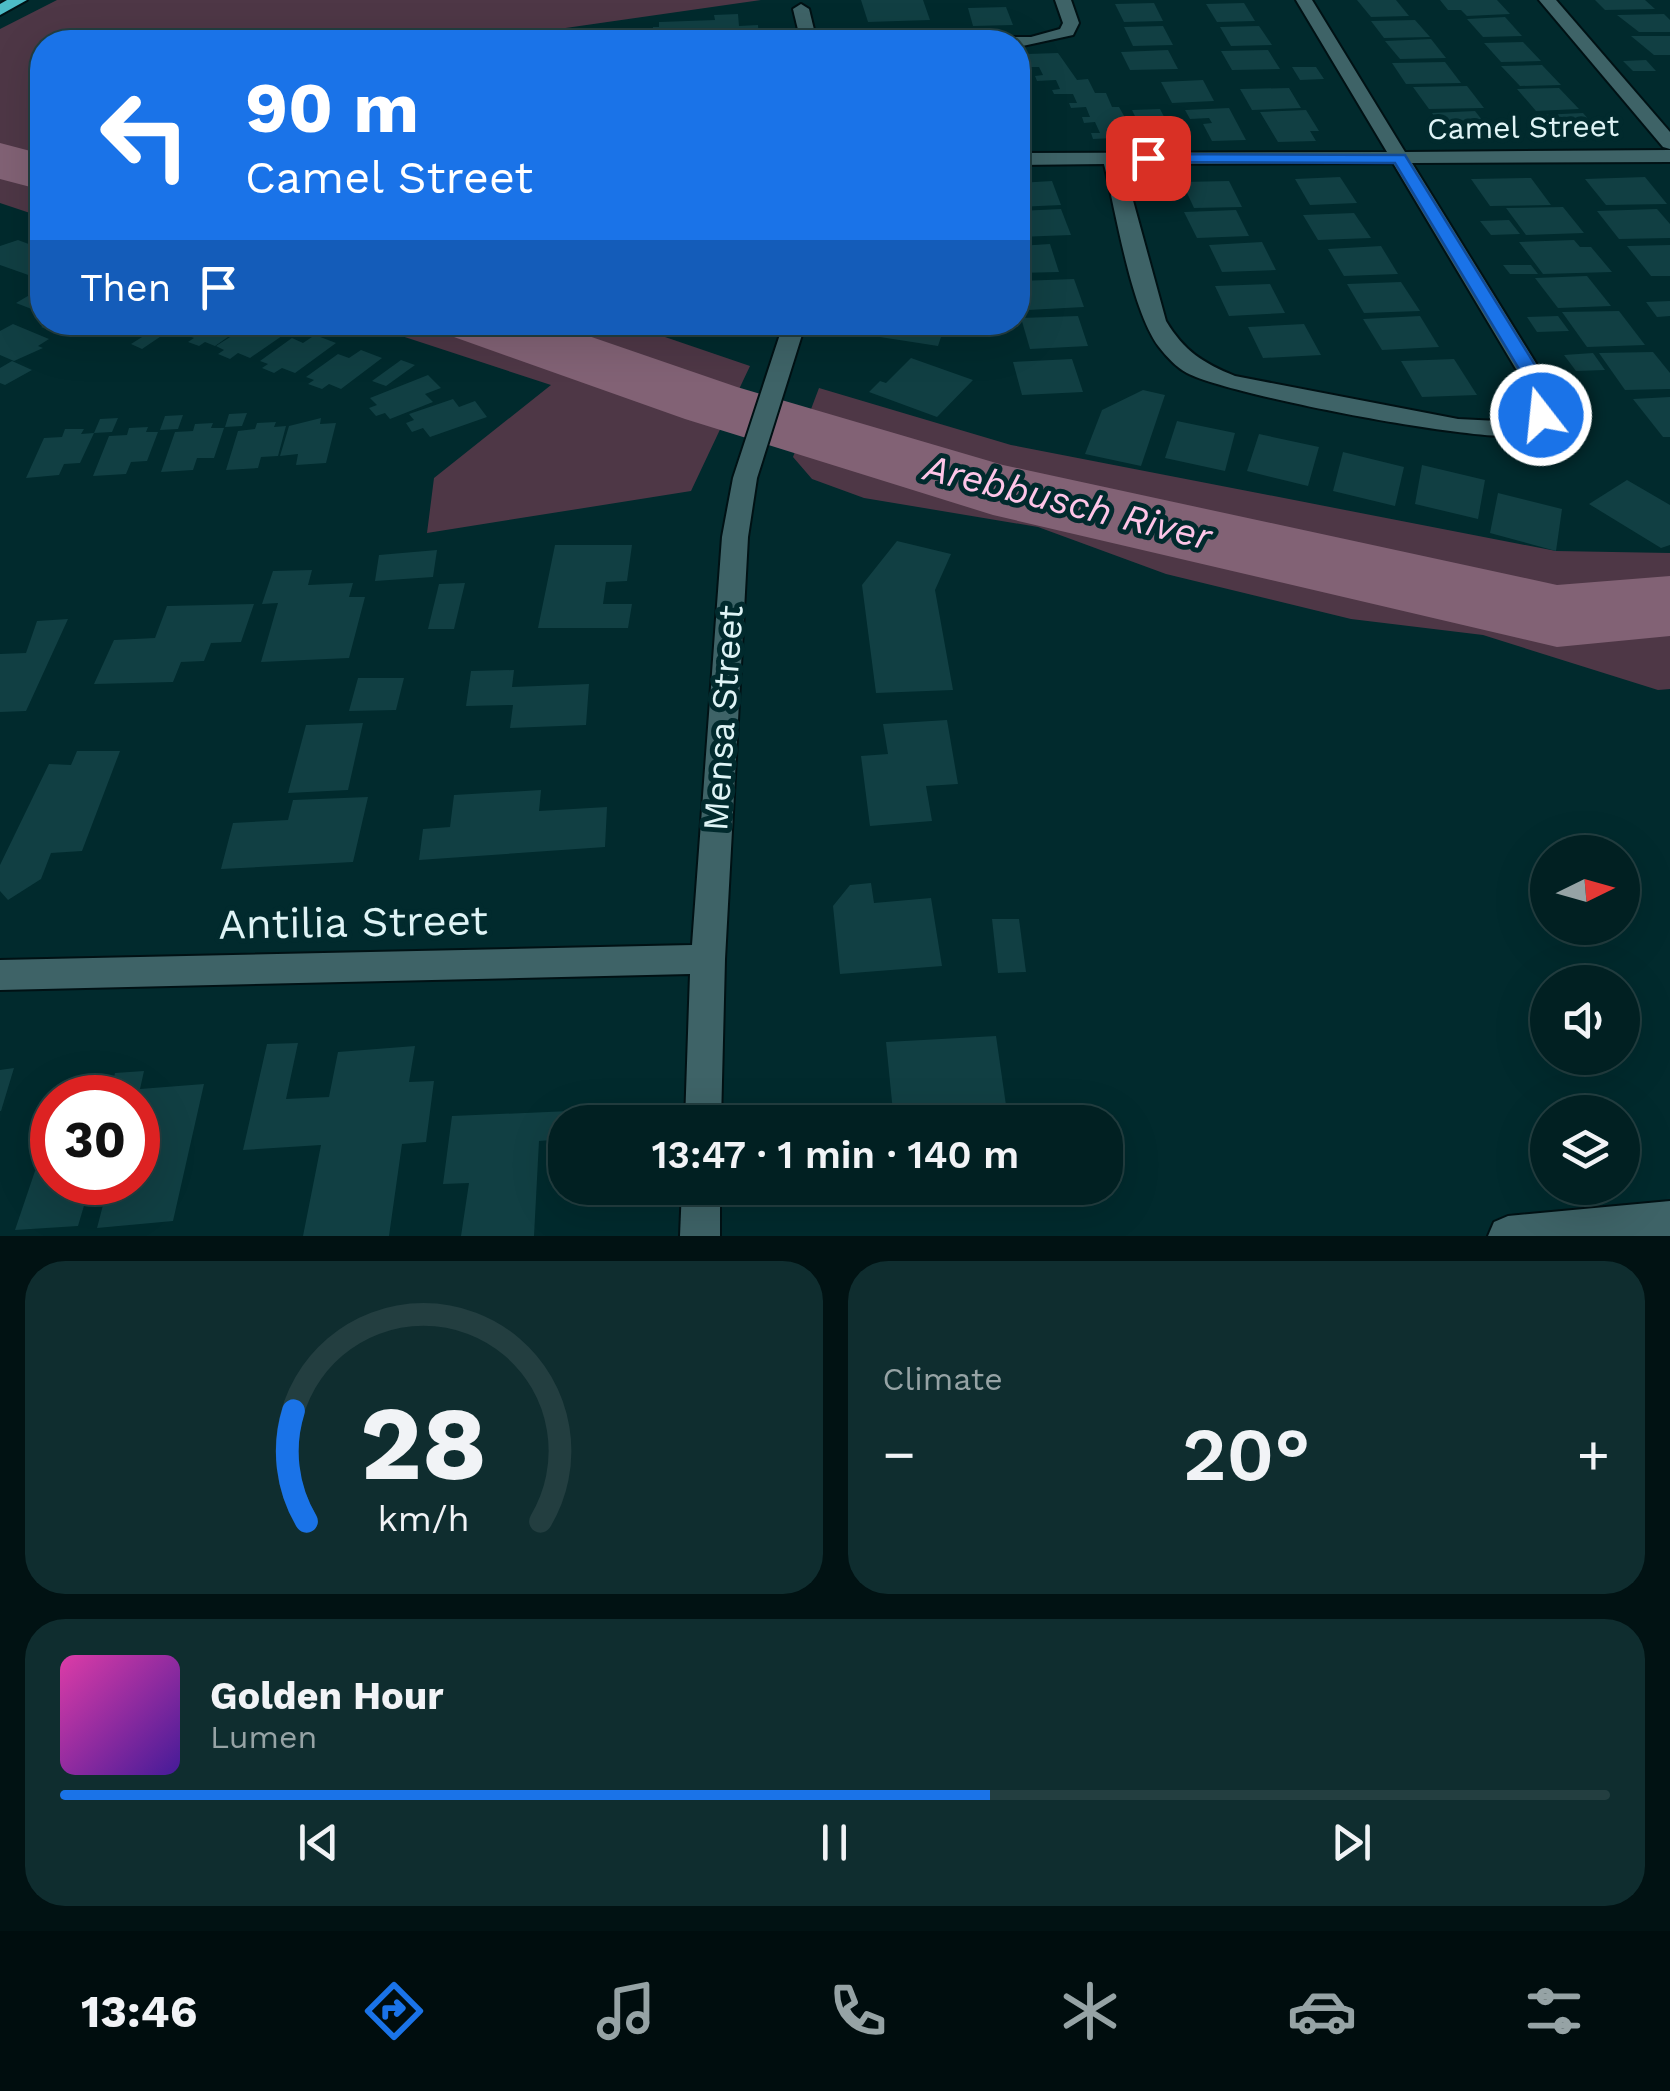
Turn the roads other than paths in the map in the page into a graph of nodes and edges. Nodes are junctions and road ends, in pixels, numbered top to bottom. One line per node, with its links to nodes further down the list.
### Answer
1 (19, 0): 5 (highway)
2 (1064, 0): 8 (street)
3 (1304, 0): 13 (street)
4 (1547, 0): 9 (street)
5 (0, 10)
6 (800, 10): 7 (street)
7 (805, 30)
8 (1030, 40)
9 (1670, 143)
10 (1670, 156): 13 (street, Camel Street)
11 (1112, 158): 12 (street, Camel Street); 13 (street, Camel Street); 13 (street)
12 (1030, 159)
13 (1400, 159)
14 (791, 335): 15 (street, Mensa Street)
15 (708, 959): 16 (street, Antilia Street); 17 (street, Mensa Street)
16 (0, 975)
17 (704, 1105)
18 (701, 1205): 20 (street)
19 (1670, 1220): 21 (street)
20 (700, 1236)
21 (1508, 1236)

